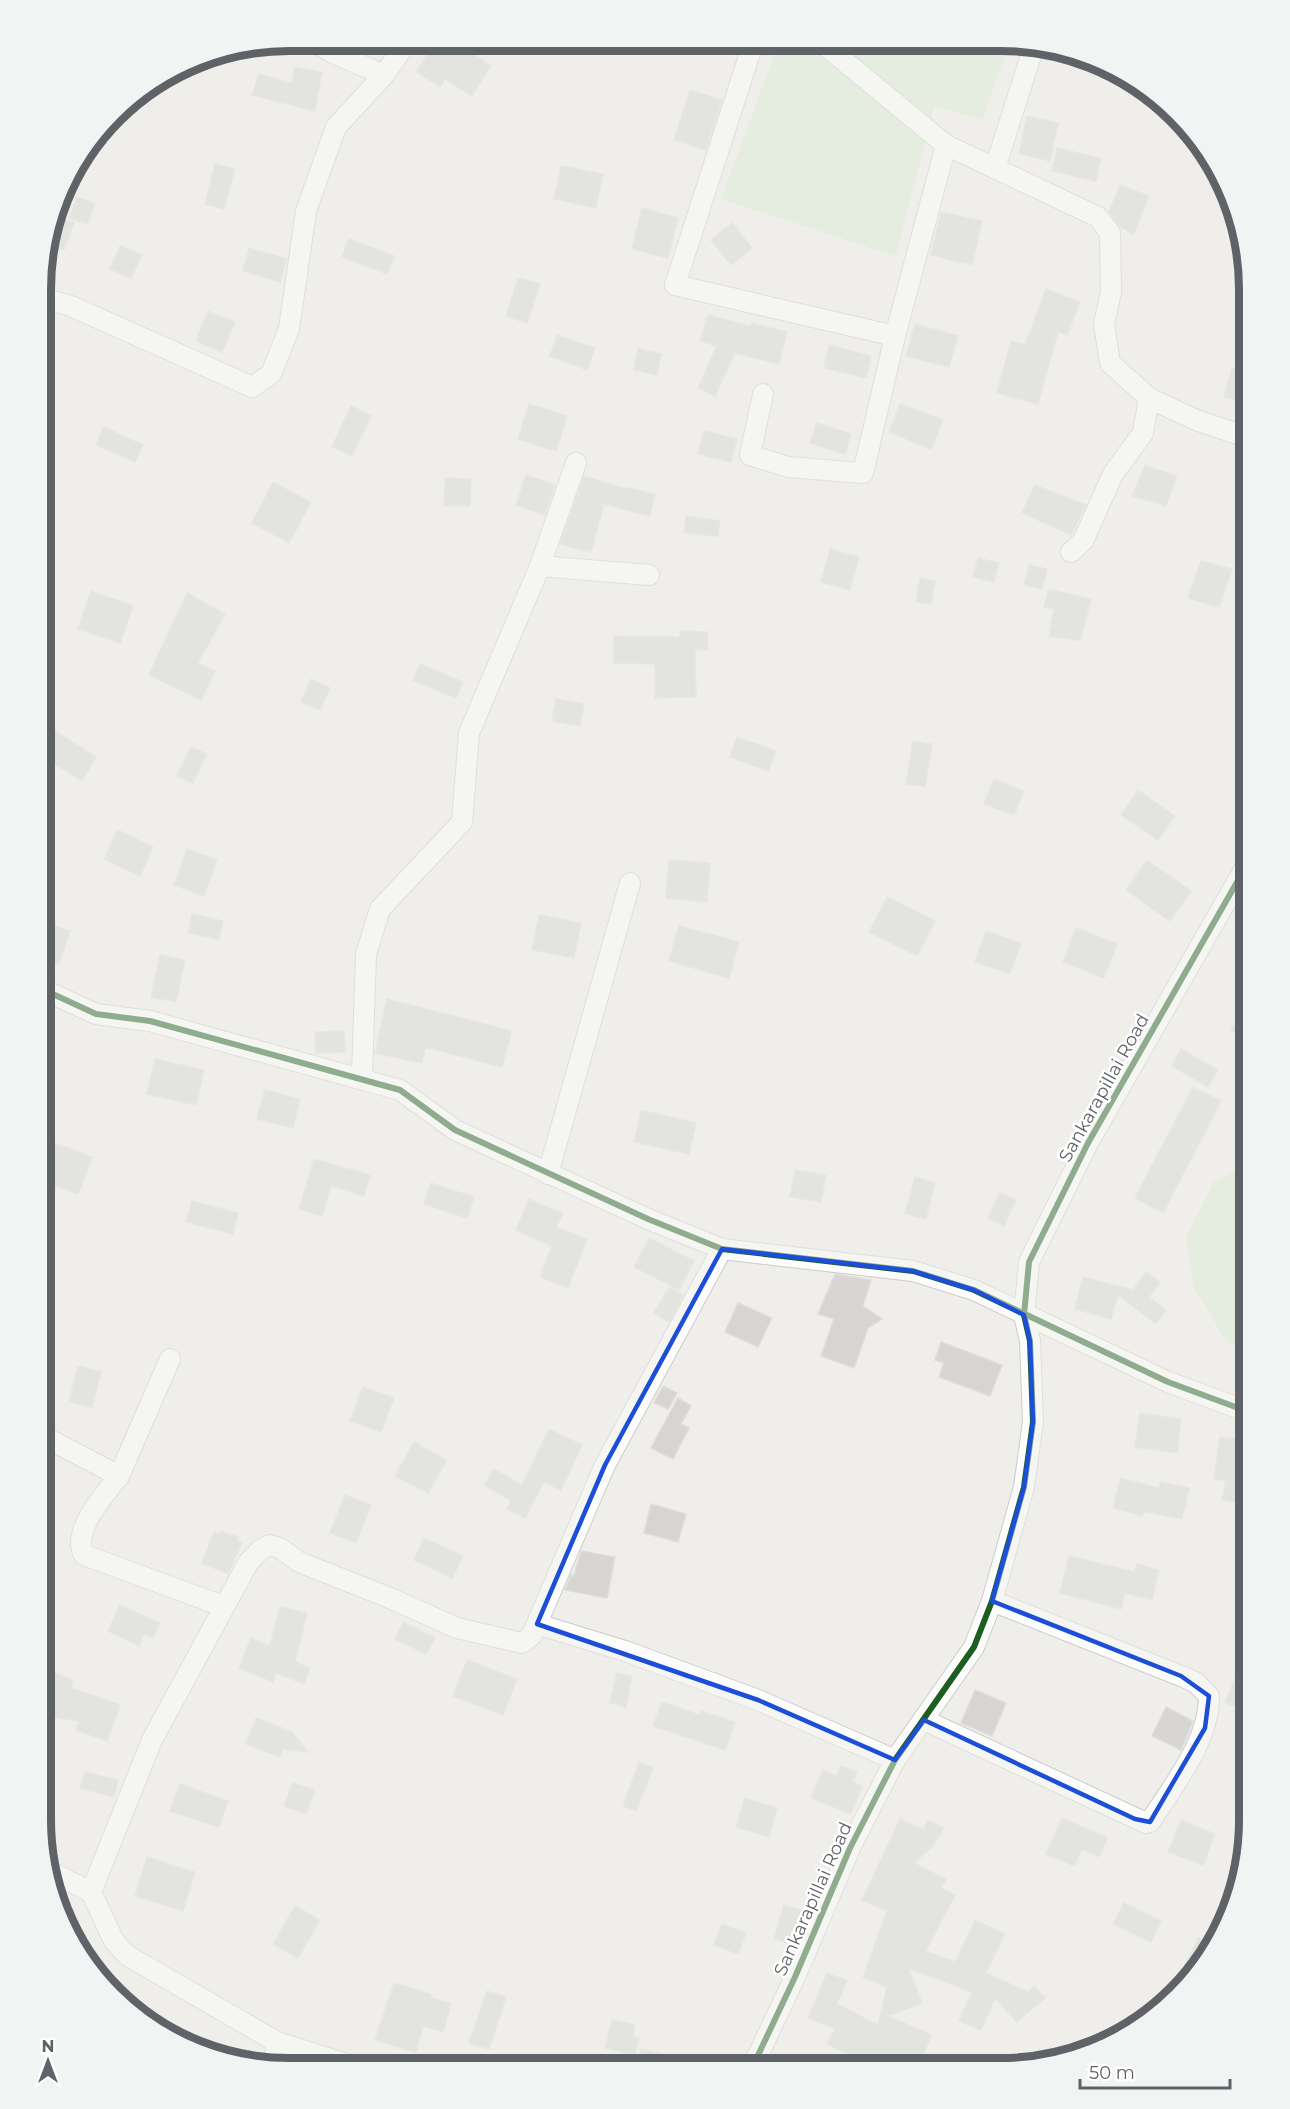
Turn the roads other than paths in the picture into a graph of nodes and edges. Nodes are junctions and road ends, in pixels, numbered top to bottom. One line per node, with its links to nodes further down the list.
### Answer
1 (330, 51): 6 (street)
2 (401, 51): 6 (street)
3 (751, 51): 10 (street)
4 (832, 51): 7 (street)
5 (1032, 53): 8 (street)
6 (384, 75): 9 (street)
7 (946, 145): 8 (street); 10 (street)
8 (995, 168): 12 (street)
9 (51, 300)
10 (895, 336): 11 (street)
11 (763, 394)
12 (1149, 398): 13 (street); 15 (street)
13 (1239, 434)
14 (576, 463): 16 (street)
15 (1071, 552)
16 (540, 566): 17 (street); 21 (street)
17 (648, 576)
18 (1239, 879): 24 (street, Sankarapillai Road)
19 (630, 883): 22 (street)
20 (51, 993): 21 (street)
21 (362, 1077): 22 (street)
22 (548, 1174): 23 (street)
23 (722, 1249): 24 (street); 31 (street)
24 (1024, 1315): 26 (street); 29 (street, Sankarapillai Road)
25 (170, 1359): 28 (street)
26 (1239, 1408)
27 (51, 1440): 28 (street)
28 (119, 1476): 30 (street)
29 (992, 1602): 32 (street, Sankarapillai Road); 32 (street)
30 (223, 1606): 31 (street); 35 (street)
31 (537, 1624): 33 (street)
32 (924, 1720): 33 (street, Sankarapillai Road)
33 (895, 1760): 39 (street, Sankarapillai Road)
34 (58, 1875): 35 (street)
35 (91, 1892): 36 (street)
36 (277, 2042): 37 (street); 38 (street)
37 (274, 2057)
38 (328, 2058)
39 (756, 2058)

